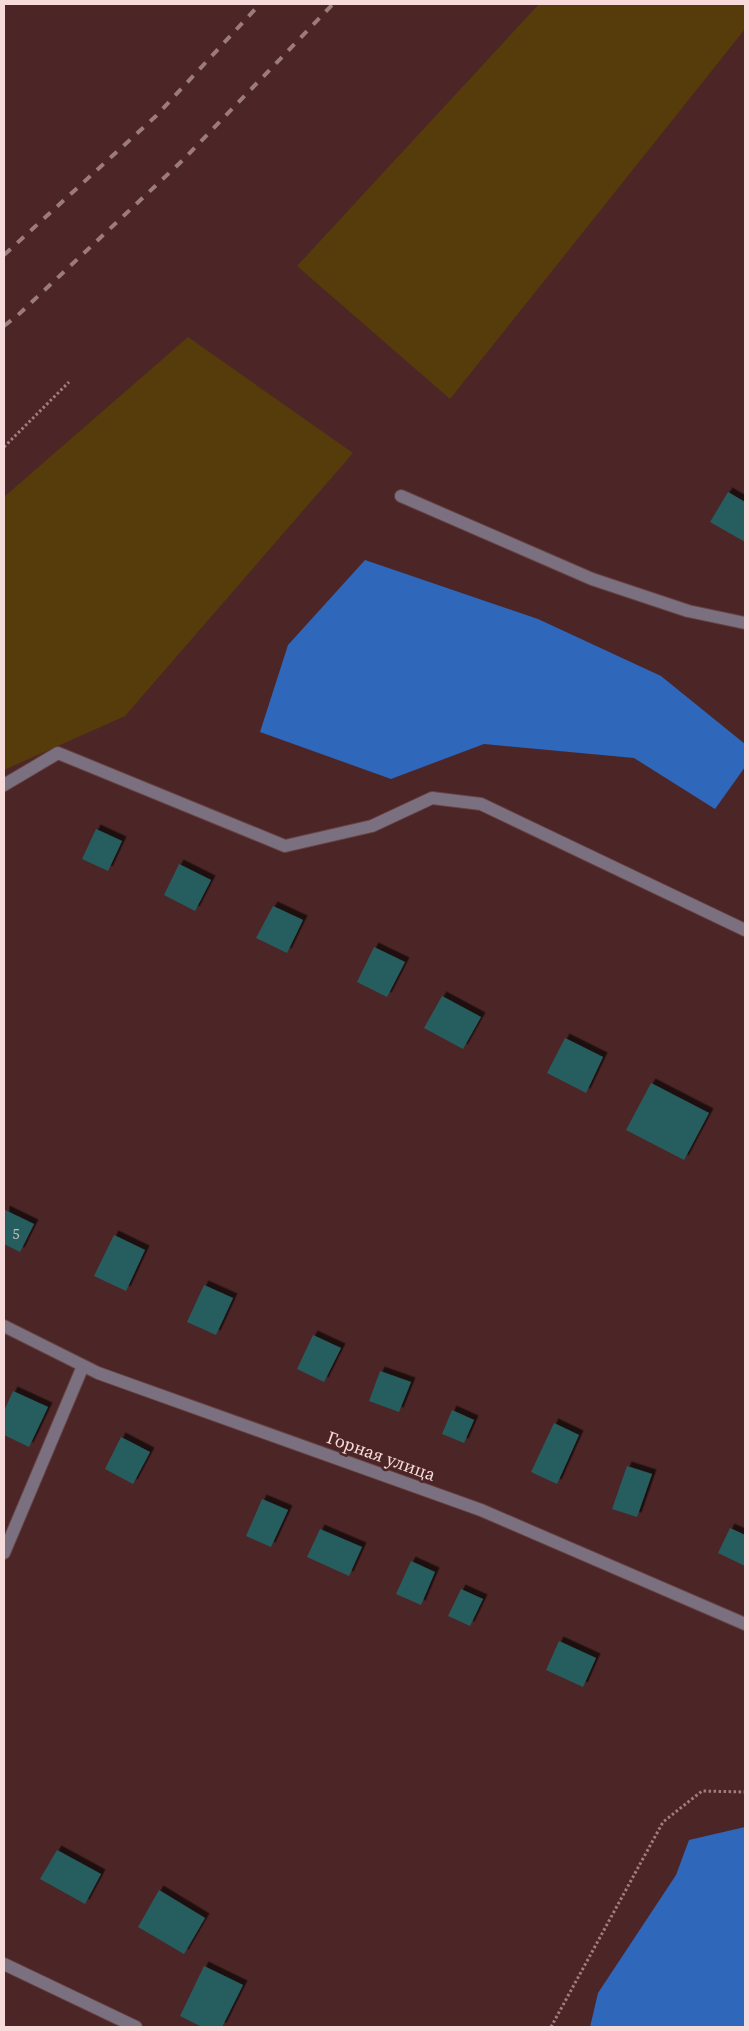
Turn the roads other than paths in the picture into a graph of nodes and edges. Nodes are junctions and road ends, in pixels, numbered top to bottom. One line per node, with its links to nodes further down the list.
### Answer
1 (401, 496): 2 (street)
2 (745, 623)
3 (4, 785): 4 (street)
4 (745, 930)
5 (4, 1326): 6 (street, Горная улица)
6 (83, 1366): 7 (street); 8 (street, Горная улица)
7 (4, 1553)
8 (745, 1624)
9 (4, 1964): 10 (street)
10 (136, 2027)

